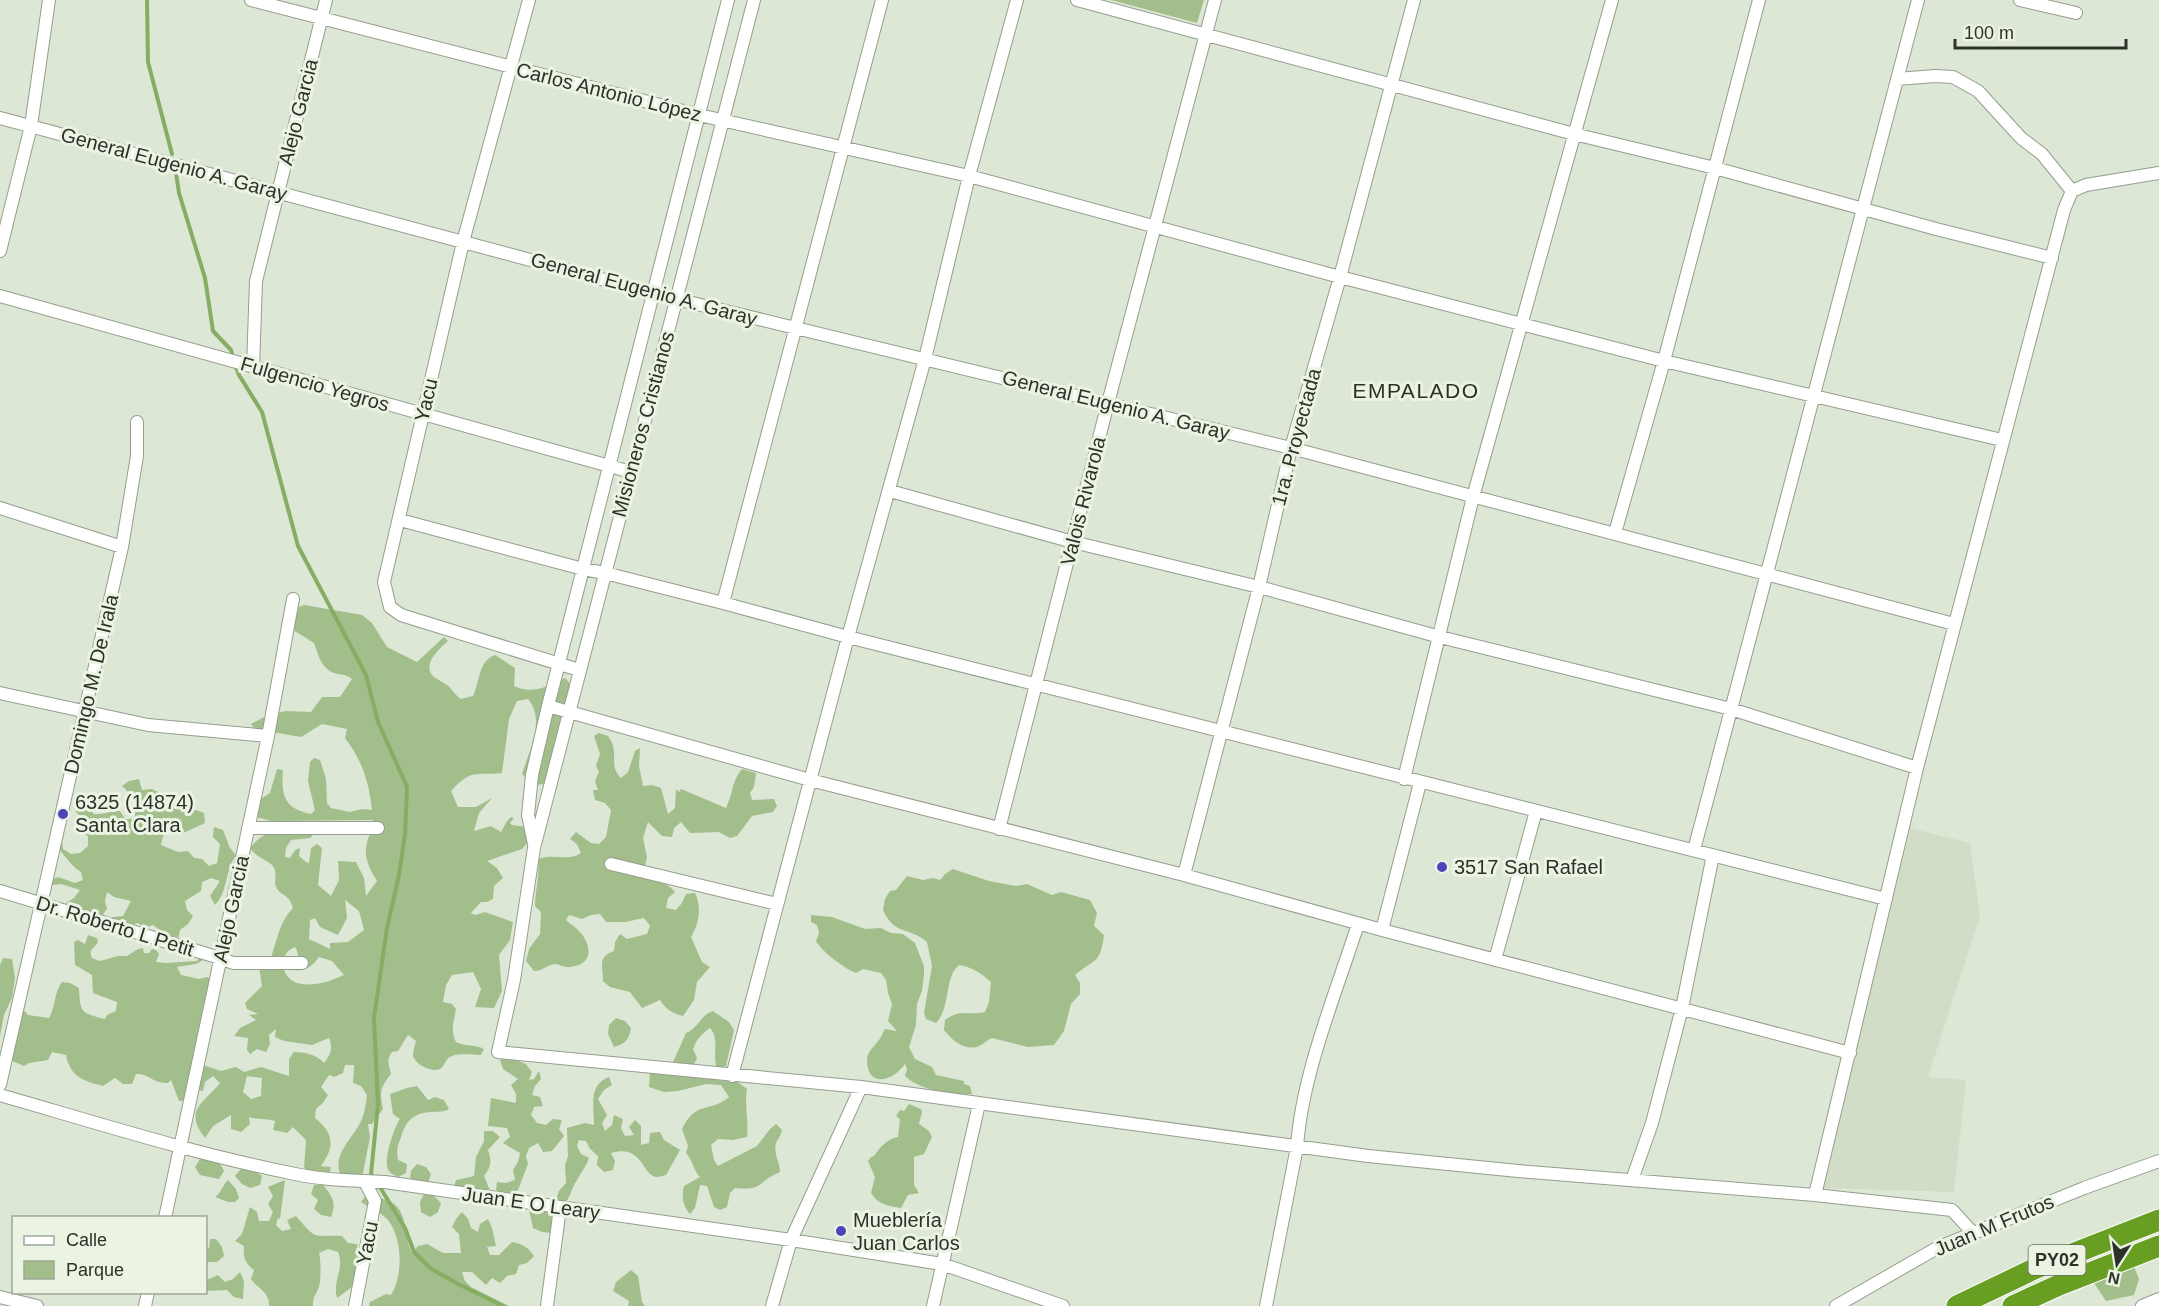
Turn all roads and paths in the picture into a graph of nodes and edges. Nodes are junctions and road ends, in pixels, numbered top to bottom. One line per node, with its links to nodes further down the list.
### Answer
1 (49, 0): 25 (street)
2 (251, 0): 17 (street, Carlos Antonio López)
3 (326, 0): 17 (street, Alejo Garcia)
4 (529, 0): 19 (street, Yacu)
5 (728, 0): 22 (street, Misioneros Cristianos)
6 (754, 0): 24 (street, Misioneros Cristianos)
7 (882, 0): 27 (street)
8 (1017, 0): 30 (street)
9 (1077, 0): 18 (street)
10 (1215, 0): 18 (street, Valois Rivarola)
11 (1414, 0): 21 (street, 1ra. Proyectada)
12 (1612, 0): 26 (street)
13 (1759, 0): 28 (street)
14 (1918, 0): 20 (street)
15 (2020, 0): 16 (street)
16 (2076, 13)
17 (321, 18): 19 (street, Carlos Antonio López); 31 (street, Alejo Garcia)
18 (1206, 35): 21 (street); 34 (street, Valois Rivarola)
19 (511, 67): 22 (street, Carlos Antonio López); 35 (street, Yacu)
20 (1897, 80): 32 (street); 33 (street)
21 (1391, 85): 26 (street); 38 (street, 1ra. Proyectada)
22 (699, 116): 24 (street, Carlos Antonio López); 39 (street, Misioneros Cristianos)
23 (0, 118): 25 (street, General Eugenio A. Garay)
24 (722, 120): 27 (street, Carlos Antonio López); 41 (street, Misioneros Cristianos)
25 (31, 126): 31 (street, General Eugenio A. Garay); 36 (street)
26 (1574, 134): 28 (street); 42 (street)
27 (843, 149): 30 (street, Carlos Antonio López); 43 (street)
28 (1715, 168): 33 (street); 45 (street)
29 (2159, 173): 32 (street)
30 (969, 176): 34 (street, Carlos Antonio López); 44 (street)
31 (278, 191): 35 (street, General Eugenio A. Garay); 46 (street, Alejo Garcia)
32 (2072, 191): 37 (street)
33 (1863, 208): 37 (street); 47 (street)
34 (1156, 227): 38 (street, Carlos Antonio López); 48 (street, Valois Rivarola)
35 (463, 242): 39 (street, General Eugenio A. Garay); 49 (street, Yacu)
36 (0, 251)
37 (2052, 258): 51 (street)
38 (1340, 277): 42 (street, Carlos Antonio López); 52 (street, 1ra. Proyectada)
39 (652, 292): 41 (street, General Eugenio A. Garay); 53 (street, Misioneros Cristianos)
40 (0, 296): 46 (street, Fulgencio Yegros)
41 (676, 299): 43 (street, General Eugenio A. Garay); 54 (street, Misioneros Cristianos)
42 (1521, 325): 45 (street, Carlos Antonio López); 56 (street)
43 (795, 328): 44 (street, General Eugenio A. Garay); 67 (street)
44 (925, 359): 48 (street, General Eugenio A. Garay); 55 (street)
45 (1664, 362): 47 (street, Carlos Antonio López); 59 (street)
46 (248, 365): 49 (street, Fulgencio Yegros)
47 (1814, 397): 51 (street, Carlos Antonio López); 64 (street)
48 (1108, 403): 52 (street, General Eugenio A. Garay); 60 (street, Valois Rivarola)
49 (423, 414): 53 (street, Fulgencio Yegros); 58 (street, Yacu)
50 (137, 422): 61 (street, Domingo M. De Irala)
51 (2002, 440): 68 (street)
52 (1291, 448): 56 (street, General Eugenio A. Garay); 65 (street, 1ra. Proyectada)
53 (609, 465): 54 (street, Fulgencio Yegros); 62 (street, Misioneros Cristianos)
54 (631, 472): 63 (street, Misioneros Cristianos)
55 (890, 491): 60 (street); 70 (street)
56 (1473, 497): 59 (street, General Eugenio A. Garay); 69 (street)
57 (0, 508): 61 (street)
58 (400, 520): 62 (street); 71 (street, Yacu)
59 (1615, 533): 64 (street, General Eugenio A. Garay)
60 (1072, 542): 65 (street); 73 (street, Valois Rivarola)
61 (122, 547): 77 (street, Domingo M. De Irala)
62 (583, 569): 63 (street); 71 (street, Misioneros Cristianos)
63 (605, 573): 67 (street); 72 (street, Misioneros Cristianos)
64 (1767, 573): 68 (street, General Eugenio A. Garay); 76 (street)
65 (1259, 587): 69 (street); 79 (street, 1ra. Proyectada)
66 (293, 599): 80 (street, Alejo Garcia)
67 (723, 603): 70 (street)
68 (1954, 624): 81 (street)
69 (1440, 637): 76 (street); 82 (street)
70 (848, 638): 73 (street); 83 (street)
71 (559, 663): 72 (street, Yacu); 75 (street, Misioneros Cristianos)
72 (579, 670): 78 (street, Misioneros Cristianos)
73 (1035, 685): 79 (street); 88 (street, Valois Rivarola)
74 (0, 693): 77 (street)
75 (548, 706): 78 (street); 89 (street, Misioneros Cristianos)
76 (1731, 710): 81 (street); 90 (street)
77 (84, 712): 80 (street); 96 (street, Domingo M. De Irala)
78 (568, 713): 83 (street); 89 (street, Misioneros Cristianos)
79 (1222, 731): 82 (street); 93 (street, 1ra. Proyectada)
80 (268, 736): 86 (street, Alejo Garcia)
81 (1917, 768): 95 (street)
82 (1404, 779): 84 (street)
83 (810, 780): 88 (street); 97 (street)
84 (1420, 783): 85 (street); 99 (street)
85 (1536, 811): 90 (street); 101 (street)
86 (248, 828): 87 (street); 100 (street, Alejo Garcia)
87 (378, 828)
88 (999, 829): 93 (street)
89 (534, 848): 105 (street, Misioneros Cristianos)
90 (1694, 850): 91 (street)
91 (1713, 855): 95 (street); 103 (street)
92 (611, 864): 97 (street)
93 (1184, 875): 98 (street)
94 (0, 891): 96 (street, Dr. Roberto L Petit)
95 (1886, 899): 104 (street)
96 (42, 903): 100 (street, Dr. Roberto L Petit); 106 (street, Domingo M. De Irala)
97 (777, 904): 105 (street)
98 (1358, 924): 99 (street); 111 (street)
99 (1382, 930): 101 (street)
100 (220, 958): 102 (street, Dr. Roberto L Petit); 110 (street, Alejo Garcia)
101 (1495, 960): 103 (street)
102 (302, 963)
103 (1682, 1008): 104 (street); 113 (street)
104 (1850, 1053): 115 (street)
105 (732, 1076): 107 (street)
106 (0, 1085)
107 (861, 1087): 109 (street); 120 (street)
108 (0, 1095): 110 (street, Juan E O Leary)
109 (979, 1104): 111 (street); 122 (street)
110 (180, 1146): 114 (street, Juan E O Leary); 117 (street, Alejo Garcia)
111 (1297, 1147): 113 (street); 131 (street)
112 (2159, 1161): 119 (street, Juan M Frutos)
113 (1632, 1180): 115 (street)
114 (368, 1182): 116 (street, Juan E O Leary); 126 (street, Yacu)
115 (1815, 1195): 119 (street)
116 (560, 1208): 120 (street, Juan E O Leary); 127 (street)
117 (165, 1216)
118 (2159, 1220): 133 (highway, PY02)
119 (1973, 1233): 132 (street, Juan M Frutos)
120 (791, 1240): 122 (street, Juan E O Leary); 128 (street)
121 (2159, 1246): 134 (highway, PY02)
122 (942, 1264): 129 (street); 130 (street, Juan E O Leary)
123 (0, 1297): 125 (street)
124 (2159, 1299): 135 (street)
125 (37, 1306)
126 (354, 1306)
127 (547, 1306)
128 (772, 1306)
129 (933, 1306)
130 (1064, 1306)
131 (1266, 1306)
132 (1836, 1306)
133 (1957, 1306)
134 (2013, 1306)
135 (2142, 1306)

